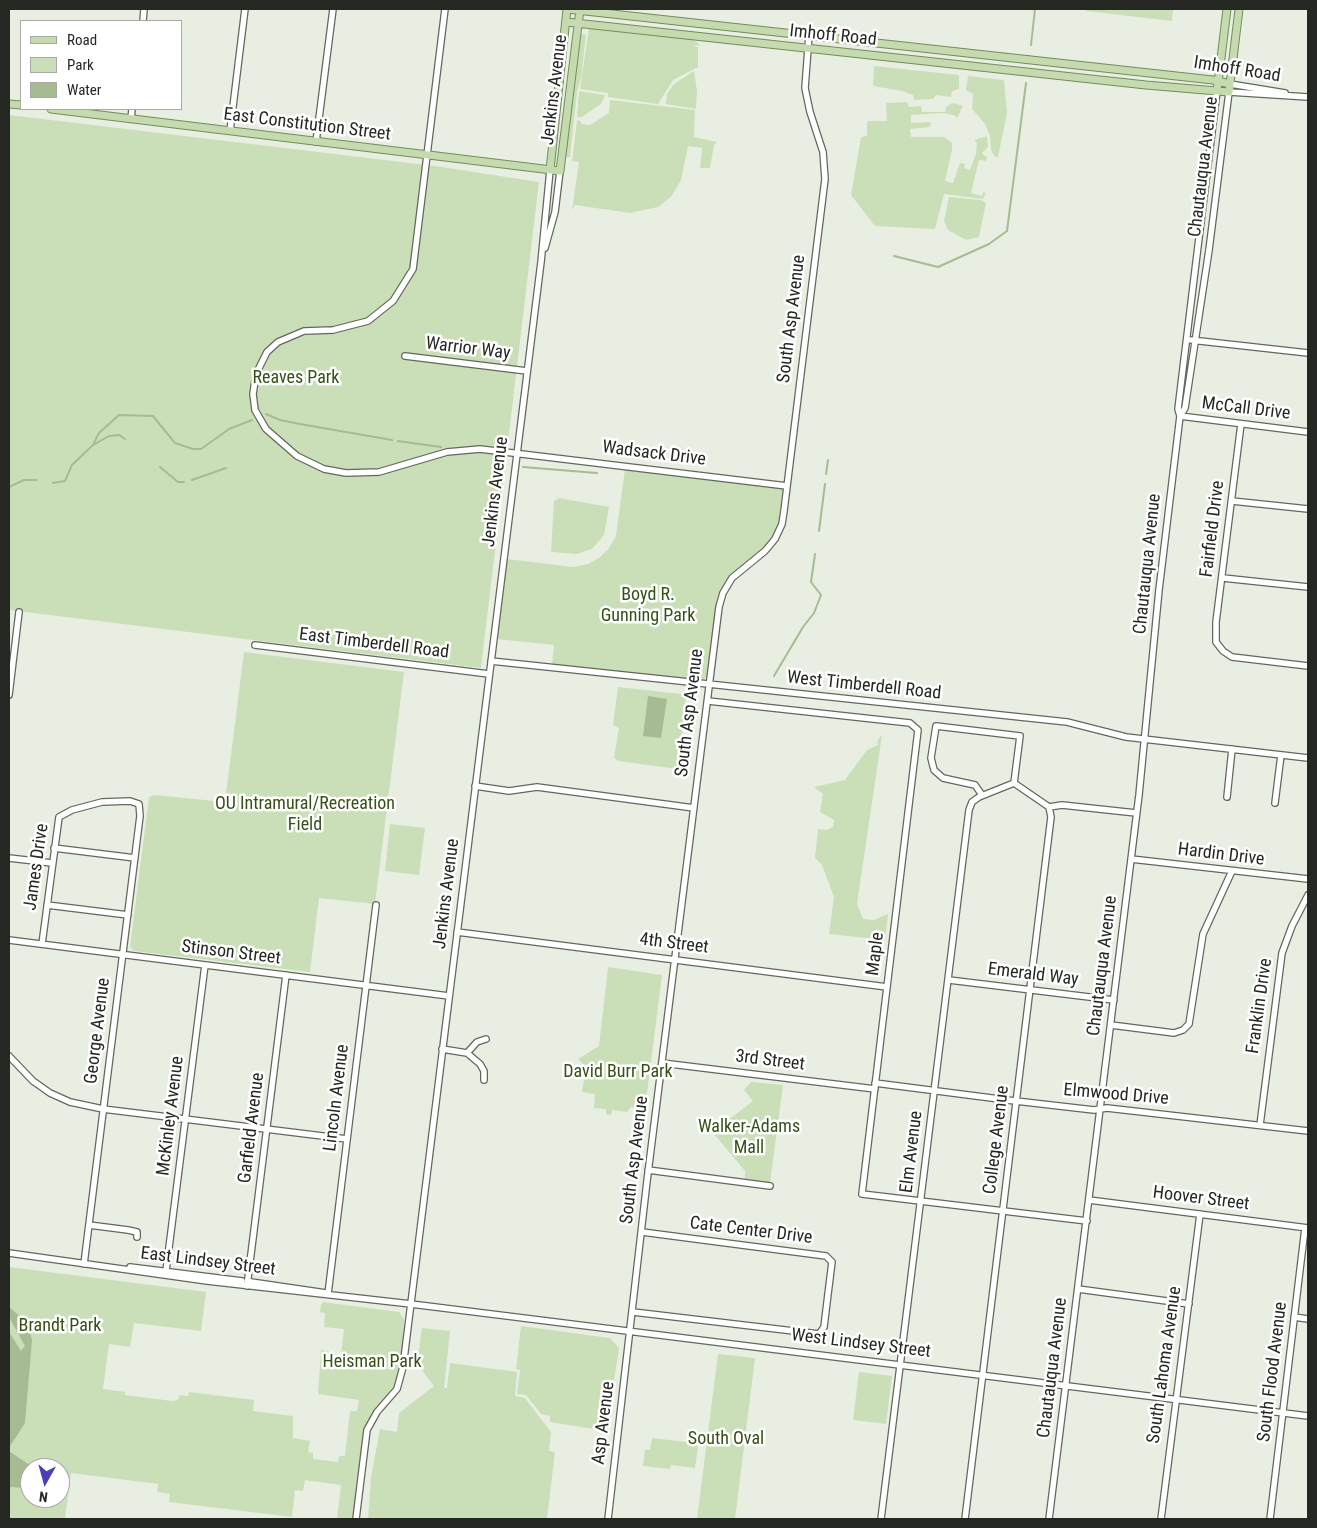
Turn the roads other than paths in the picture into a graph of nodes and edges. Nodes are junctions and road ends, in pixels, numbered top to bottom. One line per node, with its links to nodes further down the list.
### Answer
1 (246, 9): 19 (street)
2 (333, 9): 20 (street)
3 (445, 9): 21 (street, Wadsack Drive)
4 (567, 9): 5 (main road, Imhoff Road); 8 (main road, Jenkins Avenue)
5 (580, 9): 9 (main road, Jenkins Avenue); 10 (main road, Imhoff Road)
6 (1227, 9): 12 (main road, Chautauqua Avenue)
7 (1239, 9): 13 (main road, Chautauqua Avenue)
8 (566, 22): 9 (main road, Imhoff Road); 22 (main road, Jenkins Avenue)
9 (579, 23): 11 (main road, Imhoff Road); 23 (main road, Jenkins Avenue)
10 (810, 35): 11 (street, South Asp Avenue); 12 (main road, Imhoff Road)
11 (808, 48): 14 (main road, Imhoff Road); 34 (street, South Asp Avenue)
12 (1218, 81): 13 (main road, Imhoff Road); 14 (main road, Chautauqua Avenue)
13 (1229, 88): 14 (main road, Imhoff Road); 15 (street, Imhoff Road); 26 (street, Chautauqua Avenue)
14 (1217, 91): 25 (street, Chautauqua Avenue)
15 (1308, 96)
16 (59, 110): 18 (main road, East Constitution Street)
17 (132, 110): 18 (street)
18 (131, 119): 19 (main road, East Constitution Street)
19 (230, 131): 20 (main road, East Constitution Street)
20 (316, 142): 21 (main road, East Constitution Street)
21 (428, 155): 22 (main road, East Constitution Street); 33 (street, Wadsack Drive)
22 (550, 170): 23 (main road, East Constitution Street); 24 (street, Jenkins Avenue)
23 (560, 172): 24 (street, Jenkins Avenue)
24 (541, 262): 29 (street, Jenkins Avenue)
25 (1187, 340): 26 (street); 30 (street, Chautauqua Avenue)
26 (1194, 341): 27 (street); 30 (street, Chautauqua Avenue)
27 (1308, 353)
28 (405, 356): 29 (street, Warrior Way)
29 (527, 371): 33 (street, Jenkins Avenue)
30 (1180, 416): 31 (street, McCall Drive); 48 (street, Chautauqua Avenue)
31 (1241, 424): 32 (street, McCall Drive); 35 (street, Fairfield Drive)
32 (1308, 432)
33 (517, 452): 34 (street, Wadsack Drive); 42 (street, Jenkins Avenue)
34 (787, 486): 45 (street, South Asp Avenue)
35 (1232, 501): 36 (street); 37 (street, Fairfield Drive)
36 (1308, 509)
37 (1222, 578): 38 (street); 43 (street, Fairfield Drive)
38 (1308, 587)
39 (19, 612): 41 (street)
40 (255, 645): 44 (street, East Timberdell Road)
41 (12, 647): 46 (street)
42 (491, 661): 44 (street, Jenkins Avenue); 45 (street, West Timberdell Road)
43 (1308, 666)
44 (489, 674): 53 (street, Jenkins Avenue)
45 (709, 686): 47 (street, South Asp Avenue); 48 (street, West Timberdell Road)
46 (9, 695)
47 (708, 701): 59 (street, South Asp Avenue); 81 (street, Maple)
48 (1145, 740): 49 (street, West Timberdell Road); 60 (street, Chautauqua Avenue)
49 (1232, 749): 50 (street, West Timberdell Road); 55 (street)
50 (1281, 755): 51 (street, West Timberdell Road); 57 (street)
51 (1308, 758)
52 (1014, 783): 54 (street); 54 (street); 58 (street)
53 (475, 786): 59 (street); 72 (street, Jenkins Avenue)
54 (982, 795): 79 (street, Elm Avenue)
55 (1227, 797)
56 (137, 803): 61 (street, James Drive); 63 (street, George Avenue)
57 (1275, 803)
58 (1049, 806): 60 (street); 82 (street, College Avenue)
59 (694, 808): 76 (street, South Asp Avenue)
60 (1136, 813): 64 (street, Chautauqua Avenue)
61 (54, 848): 63 (street); 65 (street, James Drive)
62 (9, 858): 65 (street)
63 (135, 858): 71 (street, George Avenue)
64 (1131, 859): 66 (street, Hardin Drive); 84 (street, Chautauqua Avenue)
65 (52, 863): 69 (street, James Drive)
66 (1232, 871): 67 (street, Hardin Drive); 85 (street)
67 (1308, 880)
68 (1308, 895): 99 (street, Franklin Drive)
69 (47, 904): 71 (street); 74 (street, James Drive)
70 (376, 905): 80 (street, Lincoln Avenue)
71 (128, 915): 75 (street, George Avenue)
72 (457, 932): 76 (street, 4th Street); 83 (street, Jenkins Avenue)
73 (9, 940): 74 (street, Stinson Street)
74 (42, 944): 75 (street, Stinson Street)
75 (123, 954): 77 (street, Stinson Street); 96 (street, George Avenue)
76 (674, 960): 81 (street, 4th Street); 90 (street, South Asp Avenue)
77 (204, 965): 78 (street, Stinson Street); 98 (street, McKinley Avenue)
78 (286, 975): 80 (street, Stinson Street); 100 (street, Garfield Avenue)
79 (949, 980): 82 (street, Emerald Way); 94 (street, Elm Avenue)
80 (366, 985): 83 (street, Stinson Street); 102 (street, Lincoln Avenue)
81 (887, 986): 92 (street, Maple)
82 (1030, 990): 84 (street, Emerald Way); 95 (street, College Avenue)
83 (449, 996): 87 (street, Jenkins Avenue)
84 (1114, 1000): 85 (street, Chautauqua Avenue)
85 (1111, 1025): 97 (street, Chautauqua Avenue)
86 (486, 1038): 88 (street)
87 (442, 1048): 88 (street); 120 (street, Jenkins Avenue)
88 (468, 1052): 91 (street)
89 (9, 1056): 96 (street)
90 (662, 1063): 92 (street, 3rd Street); 103 (street, South Asp Avenue)
91 (484, 1080)
92 (875, 1086): 93 (street, 3rd Street); 106 (street, Maple)
93 (922, 1089): 94 (street, Elmwood Drive)
94 (935, 1091): 95 (street, Elmwood Drive); 106 (street, Elm Avenue)
95 (1017, 1101): 97 (street, Elmwood Drive); 107 (street, College Avenue)
96 (103, 1109): 98 (street); 110 (street, George Avenue)
97 (1100, 1109): 99 (street, Elmwood Drive); 105 (street, Chautauqua Avenue)
98 (186, 1119): 100 (street); 116 (street, McKinley Avenue)
99 (1260, 1125): 101 (street, Elmwood Drive)
100 (267, 1129): 102 (street); 117 (street, Garfield Avenue)
101 (1308, 1131)
102 (348, 1138): 119 (street, Lincoln Avenue)
103 (648, 1170): 104 (street); 112 (street, South Asp Avenue)
104 (770, 1186)
105 (1089, 1200): 108 (street, Hoover Street); 109 (street, Chautauqua Avenue)
106 (921, 1202): 107 (street); 126 (street, Elm Avenue)
107 (1004, 1212): 109 (street); 127 (street, College Avenue)
108 (1200, 1214): 111 (street, Hoover Street); 121 (street, South Lahoma Avenue)
109 (1087, 1221): 118 (street, Chautauqua Avenue)
110 (89, 1225): 113 (street); 115 (street, George Avenue)
111 (1307, 1228): 123 (street, South Flood Avenue)
112 (642, 1232): 122 (street, South Asp Avenue); 122 (street, Cate Center Drive)
113 (137, 1237)
114 (9, 1253): 115 (street, East Lindsey Street)
115 (84, 1264): 116 (street, East Lindsey Street); 117 (street, East Lindsey Street)
116 (166, 1271): 117 (street, East Lindsey Street)
117 (247, 1284): 119 (street, East Lindsey Street)
118 (1078, 1289): 121 (street); 128 (street, Chautauqua Avenue)
119 (328, 1294): 120 (street, East Lindsey Street)
120 (410, 1304): 125 (street, West Lindsey Street); 132 (street, Jenkins Avenue)
121 (1188, 1304): 129 (street, South Lahoma Avenue)
122 (633, 1312): 125 (street, South Asp Avenue)
123 (1294, 1317): 124 (street); 130 (street, South Flood Avenue)
124 (1308, 1319)
125 (631, 1331): 126 (street, West Lindsey Street); 133 (street, Asp Avenue)
126 (901, 1366): 127 (street, West Lindsey Street); 134 (street, Elm Avenue)
127 (984, 1374): 128 (street, West Lindsey Street); 135 (street, College Avenue)
128 (1066, 1384): 129 (street, West Lindsey Street); 136 (street, Chautauqua Avenue)
129 (1176, 1399): 130 (street, West Lindsey Street); 137 (street, South Lahoma Avenue)
130 (1282, 1412): 131 (street, West Lindsey Street); 138 (street, South Flood Avenue)
131 (1308, 1416)
132 (356, 1519)
133 (608, 1519)
134 (882, 1519)
135 (965, 1519)
136 (1049, 1519)
137 (1160, 1519)
138 (1270, 1519)

